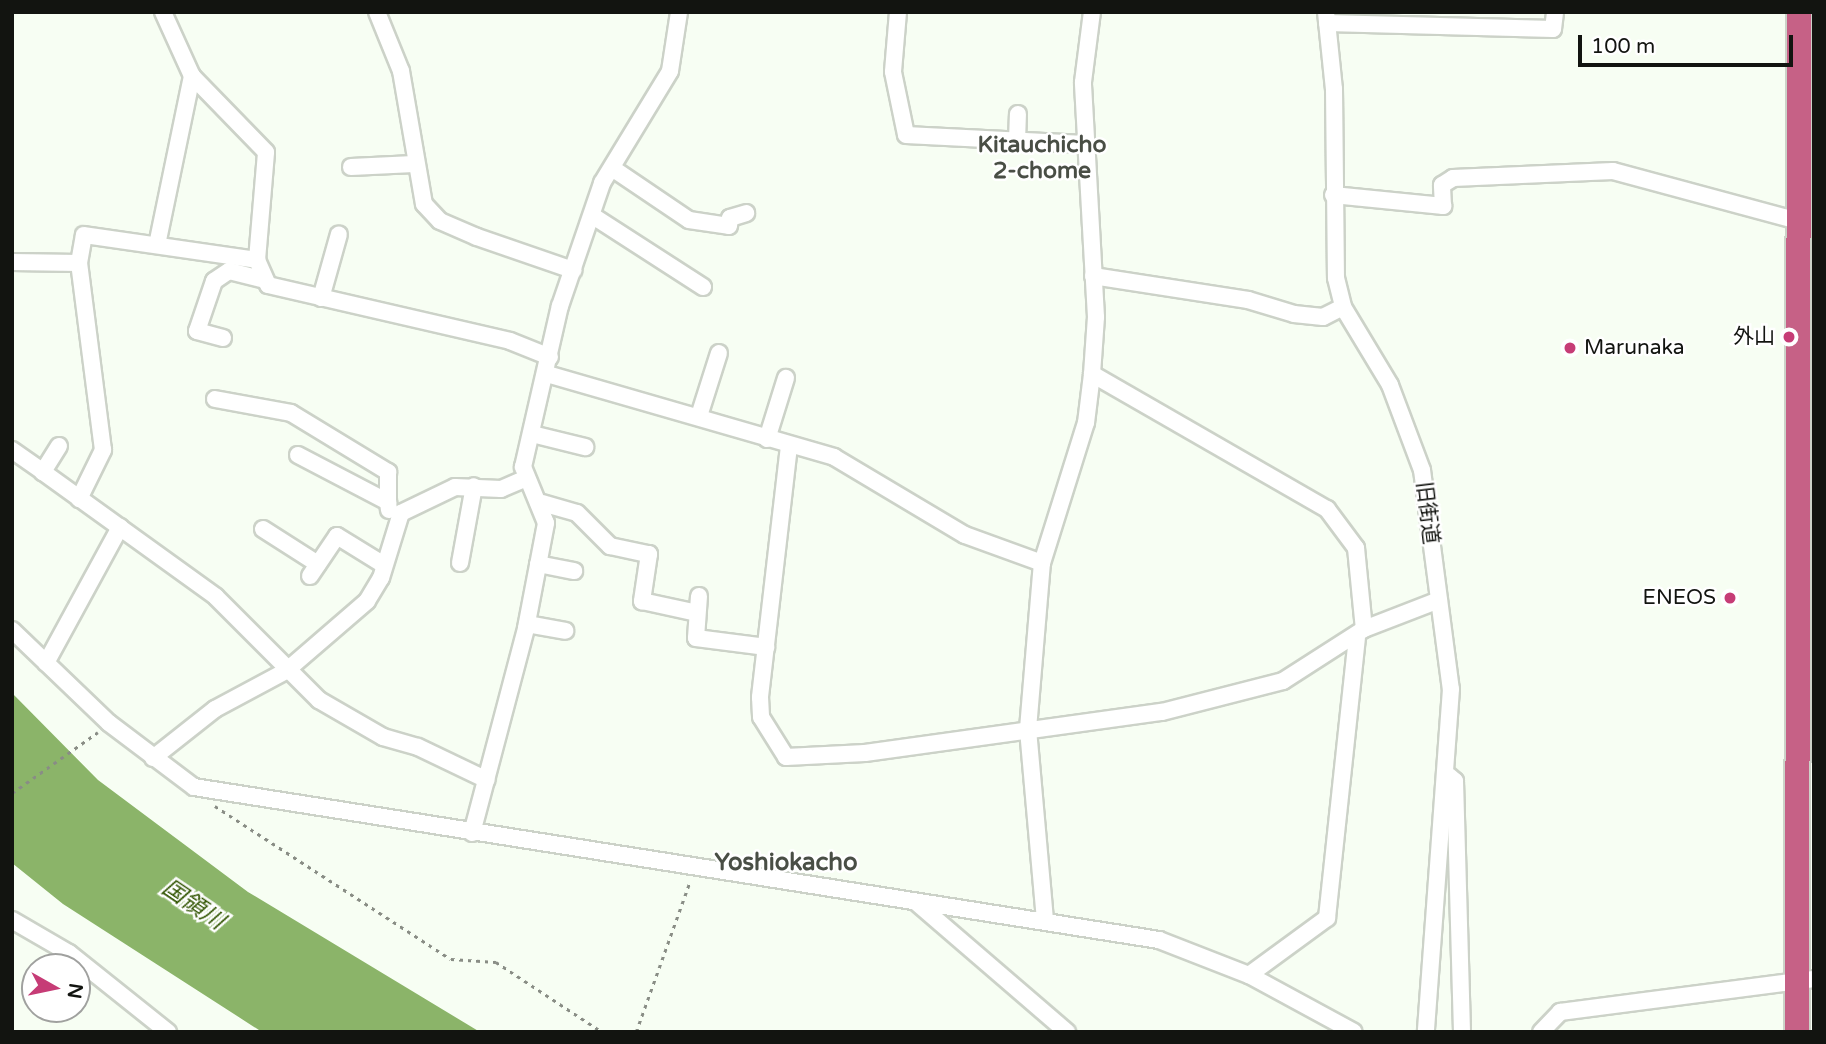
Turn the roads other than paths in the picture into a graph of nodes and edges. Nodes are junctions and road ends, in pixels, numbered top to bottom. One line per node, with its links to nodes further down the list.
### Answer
1 (163, 12): 9 (street)
2 (377, 12): 13 (street)
3 (679, 12): 14 (street)
4 (898, 12): 11 (street)
5 (1092, 12): 12 (street)
6 (1555, 12): 8 (street)
7 (1799, 12): 18 (highway)
8 (1326, 18): 16 (street, 旧街道)
9 (192, 76): 21 (street); 22 (street)
10 (1018, 114): 11 (street)
11 (1017, 141): 12 (street)
12 (1085, 144): 26 (street)
13 (415, 168): 15 (street); 25 (street)
14 (615, 170): 17 (street); 19 (street)
15 (352, 172)
16 (1333, 195): 18 (street); 30 (street, 旧街道)
17 (746, 213)
18 (1803, 214): 54 (highway)
19 (593, 216): 25 (street); 28 (street)
20 (339, 234): 29 (street)
21 (157, 245): 22 (street); 24 (street)
22 (257, 260): 27 (street)
23 (12, 262): 24 (street)
24 (79, 263): 48 (street)
25 (573, 270): 33 (street)
26 (1093, 276): 30 (street); 34 (street)
27 (261, 279): 29 (street); 31 (street)
28 (703, 286)
29 (321, 298): 33 (street)
30 (1343, 307): 60 (street, 旧街道)
31 (223, 338)
32 (719, 353): 37 (street)
33 (548, 365): 37 (street); 38 (street)
34 (1092, 374): 56 (street); 64 (street)
35 (786, 378): 39 (street)
36 (215, 399): 49 (street)
37 (699, 416): 39 (street)
38 (532, 434): 42 (street); 46 (street)
39 (767, 439): 41 (street)
40 (59, 446): 45 (street)
41 (789, 446): 56 (street); 65 (street)
42 (585, 447)
43 (12, 450): 45 (street)
44 (299, 455): 49 (street)
45 (43, 472): 48 (street)
46 (524, 479): 47 (street); 50 (street)
47 (474, 486): 51 (street); 55 (street)
48 (79, 499): 52 (street)
49 (388, 502): 51 (street)
50 (542, 503): 57 (street); 65 (street)
51 (393, 522): 58 (street)
52 (120, 527): 66 (street); 67 (street)
53 (264, 528): 58 (street)
54 (1806, 549): 77 (highway)
55 (460, 563)
56 (1042, 563): 68 (street)
57 (538, 564): 59 (street); 61 (street)
58 (384, 565): 67 (street)
59 (574, 571)
60 (1439, 600): 64 (street); 70 (street, 旧街道)
61 (527, 624): 63 (street); 71 (street)
62 (12, 630): 66 (street)
63 (565, 631)
64 (1360, 633): 68 (street); 76 (street)
65 (766, 647): 68 (street)
66 (46, 663): 69 (street)
67 (286, 671): 69 (street); 71 (street)
68 (1028, 729): 75 (street)
69 (153, 758): 72 (street)
70 (1447, 774): 81 (street, 旧街道); 82 (street)
71 (487, 780): 72 (street)
72 (472, 833): 73 (street)
73 (917, 903): 75 (street); 79 (street)
74 (12, 920): 78 (street)
75 (1045, 920): 76 (street)
76 (1249, 975): 80 (street)
77 (1806, 981): 83 (street); 84 (highway)
78 (168, 1032)
79 (1067, 1032)
80 (1354, 1032)
81 (1426, 1032)
82 (1462, 1032)
83 (1541, 1032)
84 (1797, 1032)

